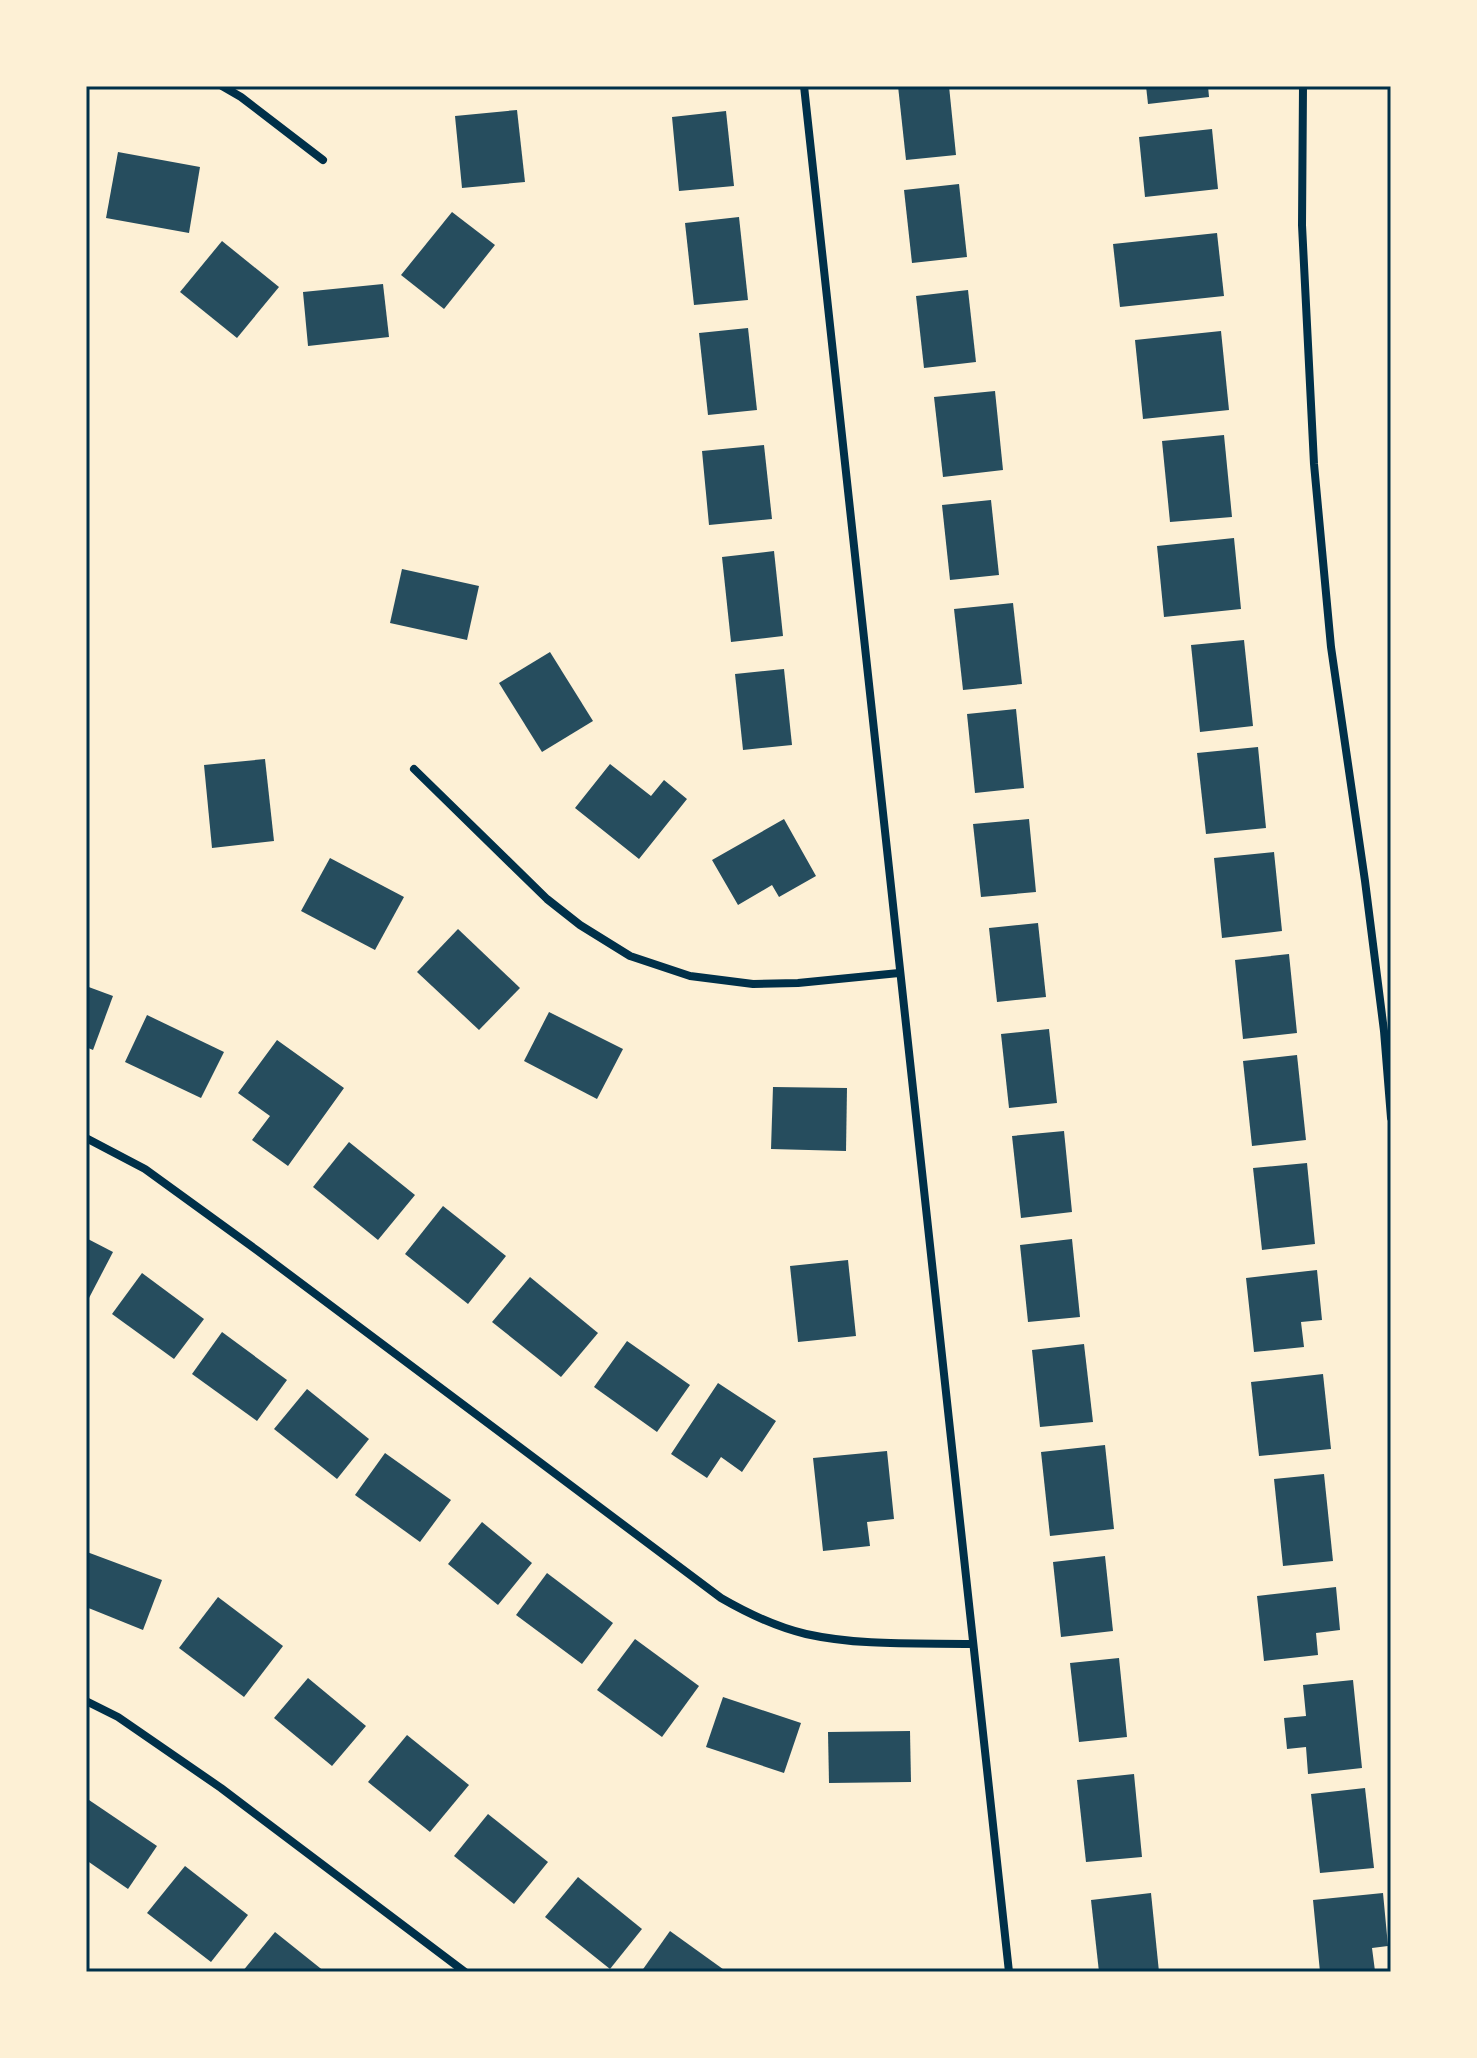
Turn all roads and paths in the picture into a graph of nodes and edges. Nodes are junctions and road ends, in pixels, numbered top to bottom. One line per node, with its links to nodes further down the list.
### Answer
1 (222, 86): 4 (street)
2 (804, 86): 6 (street)
3 (1303, 86): 7 (street)
4 (323, 160)
5 (414, 769): 6 (street)
6 (899, 973): 10 (street)
7 (1387, 1031): 8 (street)
8 (1391, 1118)
9 (86, 1138): 10 (street)
10 (972, 1644): 13 (street)
11 (86, 1701): 12 (street)
12 (465, 1972)
13 (1009, 1972)

